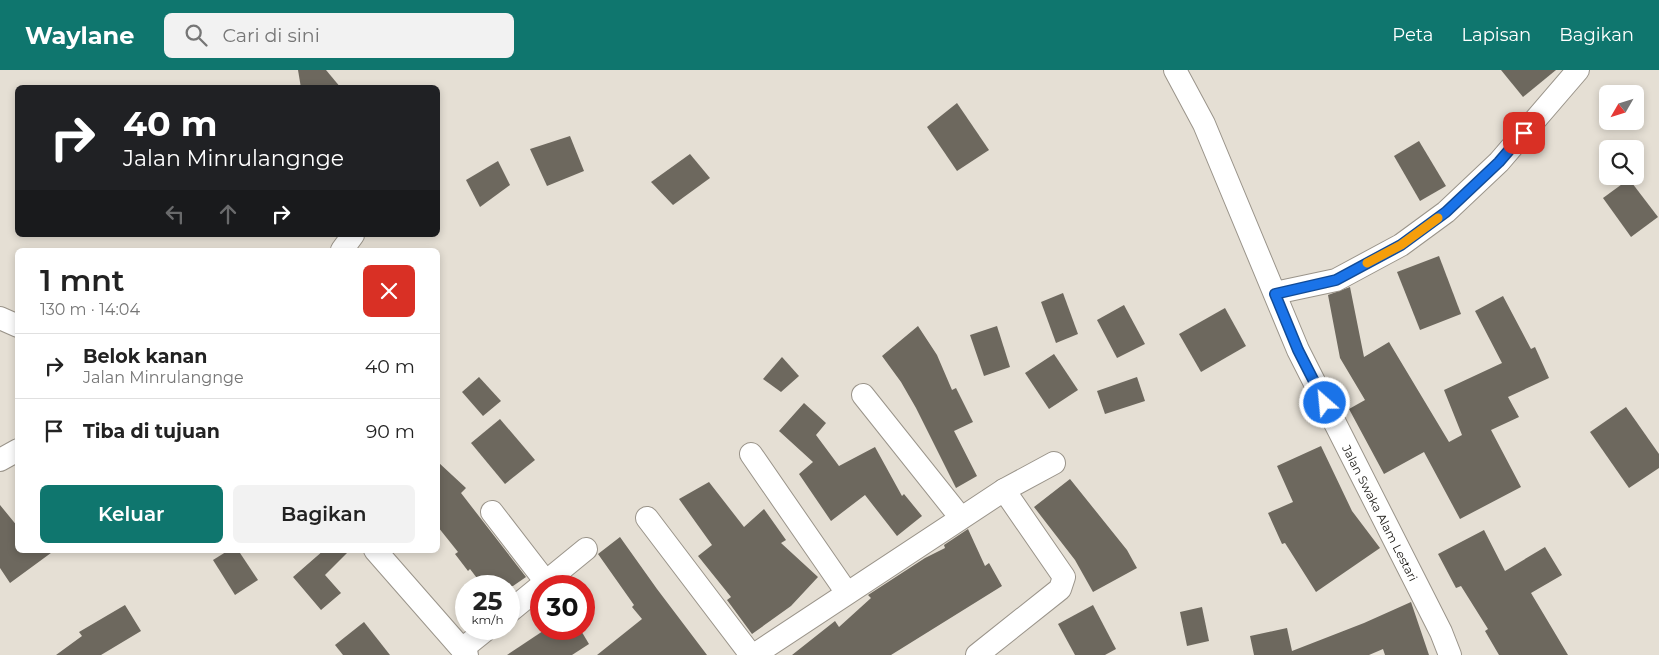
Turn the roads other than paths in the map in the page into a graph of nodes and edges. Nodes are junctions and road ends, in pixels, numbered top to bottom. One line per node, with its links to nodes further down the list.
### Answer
1 (1175, 70): 5 (street, Jalan Swaka Alam Lestari)
2 (1574, 72): 5 (street)
3 (352, 237): 4 (street)
4 (343, 248)
5 (1275, 294): 28 (street, Jalan Swaka Alam Lestari)
6 (0, 318): 7 (street)
7 (15, 325)
8 (863, 395): 16 (street)
9 (15, 452): 11 (street)
10 (751, 454): 21 (street)
11 (0, 460)
12 (1054, 463): 13 (street)
13 (1004, 490): 16 (street); 27 (street)
14 (492, 512): 19 (street)
15 (647, 518): 26 (street)
16 (960, 518): 21 (street)
17 (586, 549): 20 (street)
18 (378, 553): 25 (street)
19 (541, 575)
20 (554, 575)
21 (847, 593): 26 (street)
22 (530, 595): 23 (street)
23 (520, 603)
24 (477, 640): 25 (street)
25 (465, 652)
26 (752, 655)
27 (976, 655)
28 (1450, 655)

